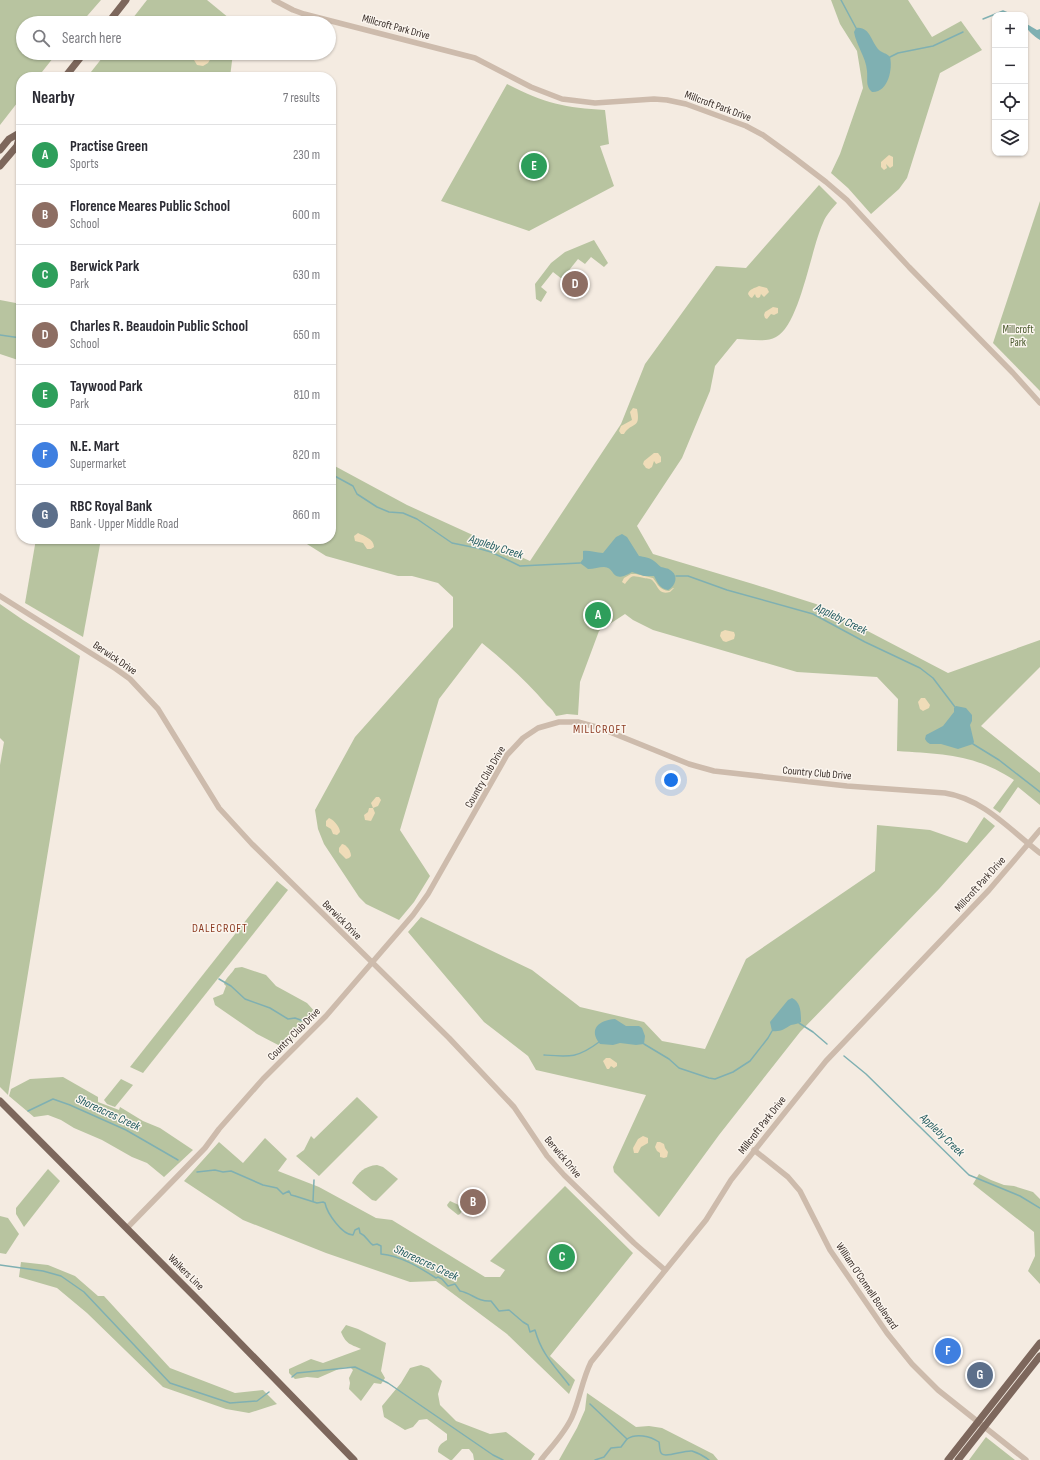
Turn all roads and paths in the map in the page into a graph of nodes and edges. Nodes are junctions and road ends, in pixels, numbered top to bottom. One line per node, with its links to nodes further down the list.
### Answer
1 (126, 0): 3 (main road)
2 (274, 0): 4 (street, Millcroft Park Drive)
3 (113, 16)
4 (312, 16)
5 (336, 22): 12 (street, Millcroft Park Drive)
6 (78, 60): 7 (main road)
7 (69, 72)
8 (16, 135): 10 (main road)
9 (16, 147): 11 (main road)
10 (0, 150)
11 (0, 166)
12 (1040, 403)
13 (0, 596): 17 (street, Berwick Drive)
14 (1040, 830): 15 (street, Millcroft Park Drive)
15 (1028, 844): 16 (street, Country Club Drive); 17 (street, Country Club Drive); 19 (street, Millcroft Park Drive)
16 (1040, 854)
17 (372, 963): 20 (street, Country Club Drive); 21 (street, Berwick Drive)
18 (0, 1101): 20 (main road, Walkers Line)
19 (754, 1150): 21 (street, Millcroft Park Drive); 24 (street, William O'Connell Boulevard)
20 (127, 1228): 25 (main road, Walkers Line)
21 (665, 1270): 26 (street, Millcroft Park Drive)
22 (1040, 1343): 24 (main road)
23 (1040, 1356): 24 (main road)
24 (981, 1425): 27 (main road); 28 (main road); 29 (street, William O'Connell Boulevard)
25 (354, 1460)
26 (541, 1460)
27 (948, 1460)
28 (958, 1460)
29 (1026, 1460)

